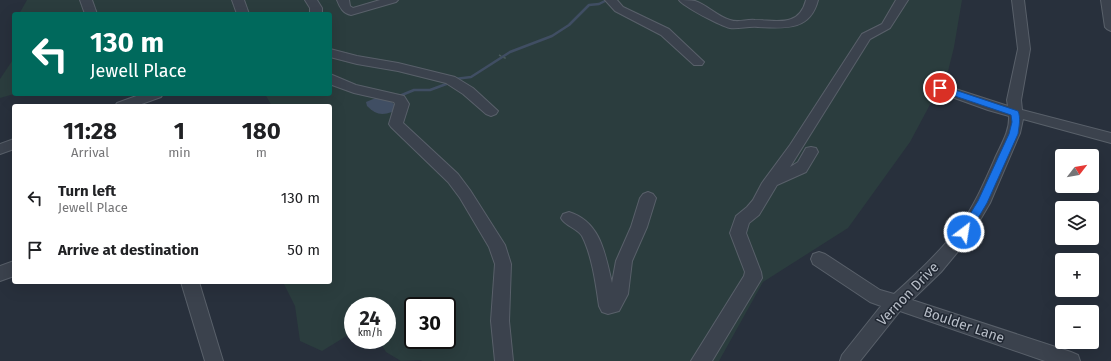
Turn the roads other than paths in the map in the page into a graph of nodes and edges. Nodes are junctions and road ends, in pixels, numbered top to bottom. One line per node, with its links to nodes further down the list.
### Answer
1 (86, 0): 12 (street)
2 (238, 0): 13 (street)
3 (311, 0): 14 (street)
4 (343, 0): 5 (street)
5 (392, 0)
6 (685, 0): 7 (street)
7 (812, 0)
8 (902, 0): 28 (street)
9 (1018, 0): 23 (street, Vernon Drive)
10 (1107, 0): 15 (street)
11 (612, 1): 17 (street)
12 (90, 12)
13 (243, 12)
14 (316, 12)
15 (1111, 27)
16 (332, 54): 22 (street)
17 (698, 62)
18 (332, 79): 37 (street)
19 (940, 88): 23 (street)
20 (151, 96): 21 (street)
21 (132, 104)
22 (491, 111)
23 (1015, 113): 24 (street); 35 (street, Vernon Drive)
24 (1111, 138)
25 (12, 145): 26 (street)
26 (0, 149)
27 (811, 152): 28 (street)
28 (771, 182): 38 (street)
29 (648, 198): 30 (street)
30 (569, 218)
31 (819, 259): 35 (street, Boulder Lane)
32 (12, 269): 33 (street)
33 (0, 274)
34 (191, 284): 36 (street)
35 (896, 302): 39 (street, Vernon Drive); 40 (street, Boulder Lane)
36 (214, 361)
37 (504, 361)
38 (700, 361)
39 (849, 361)
40 (1071, 361)

